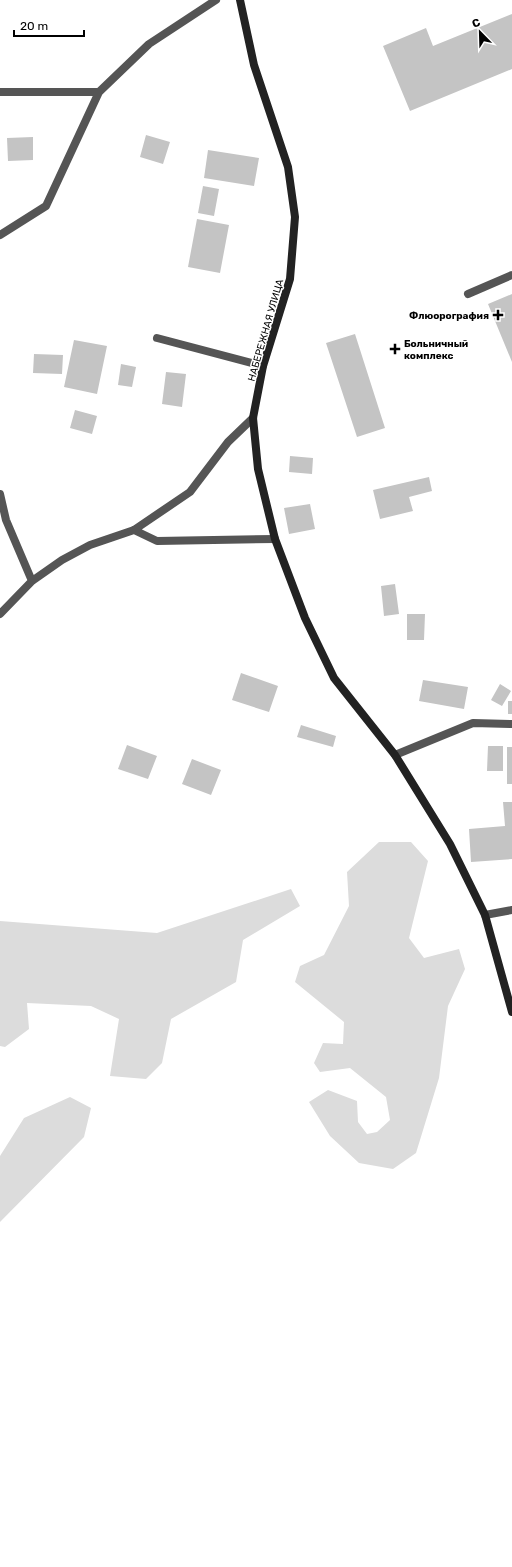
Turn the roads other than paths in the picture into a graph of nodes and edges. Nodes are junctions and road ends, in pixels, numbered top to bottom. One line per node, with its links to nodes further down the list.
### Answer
1 (216, 0): 4 (street)
2 (240, 0): 9 (main road, НАБЕРЕЖНАЯ УЛИЦА)
3 (0, 92): 4 (street)
4 (99, 92): 5 (street)
5 (0, 235)
6 (512, 275): 7 (street)
7 (468, 294)
8 (157, 338): 9 (street)
9 (263, 366): 10 (main road, НАБЕРЕЖНАЯ УЛИЦА)
10 (253, 418): 12 (street); 13 (main road, НАБЕРЕЖНАЯ УЛИЦА)
11 (0, 494): 14 (street)
12 (134, 530): 13 (street); 14 (street)
13 (275, 539): 17 (main road, НАБЕРЕЖНАЯ УЛИЦА)
14 (32, 581): 15 (street)
15 (0, 614)
16 (512, 724): 17 (street)
17 (395, 755): 19 (main road, НАБЕРЕЖНАЯ УЛИЦА)
18 (512, 910): 19 (street)
19 (485, 916): 20 (main road, НАБЕРЕЖНАЯ УЛИЦА)
20 (512, 1012)

